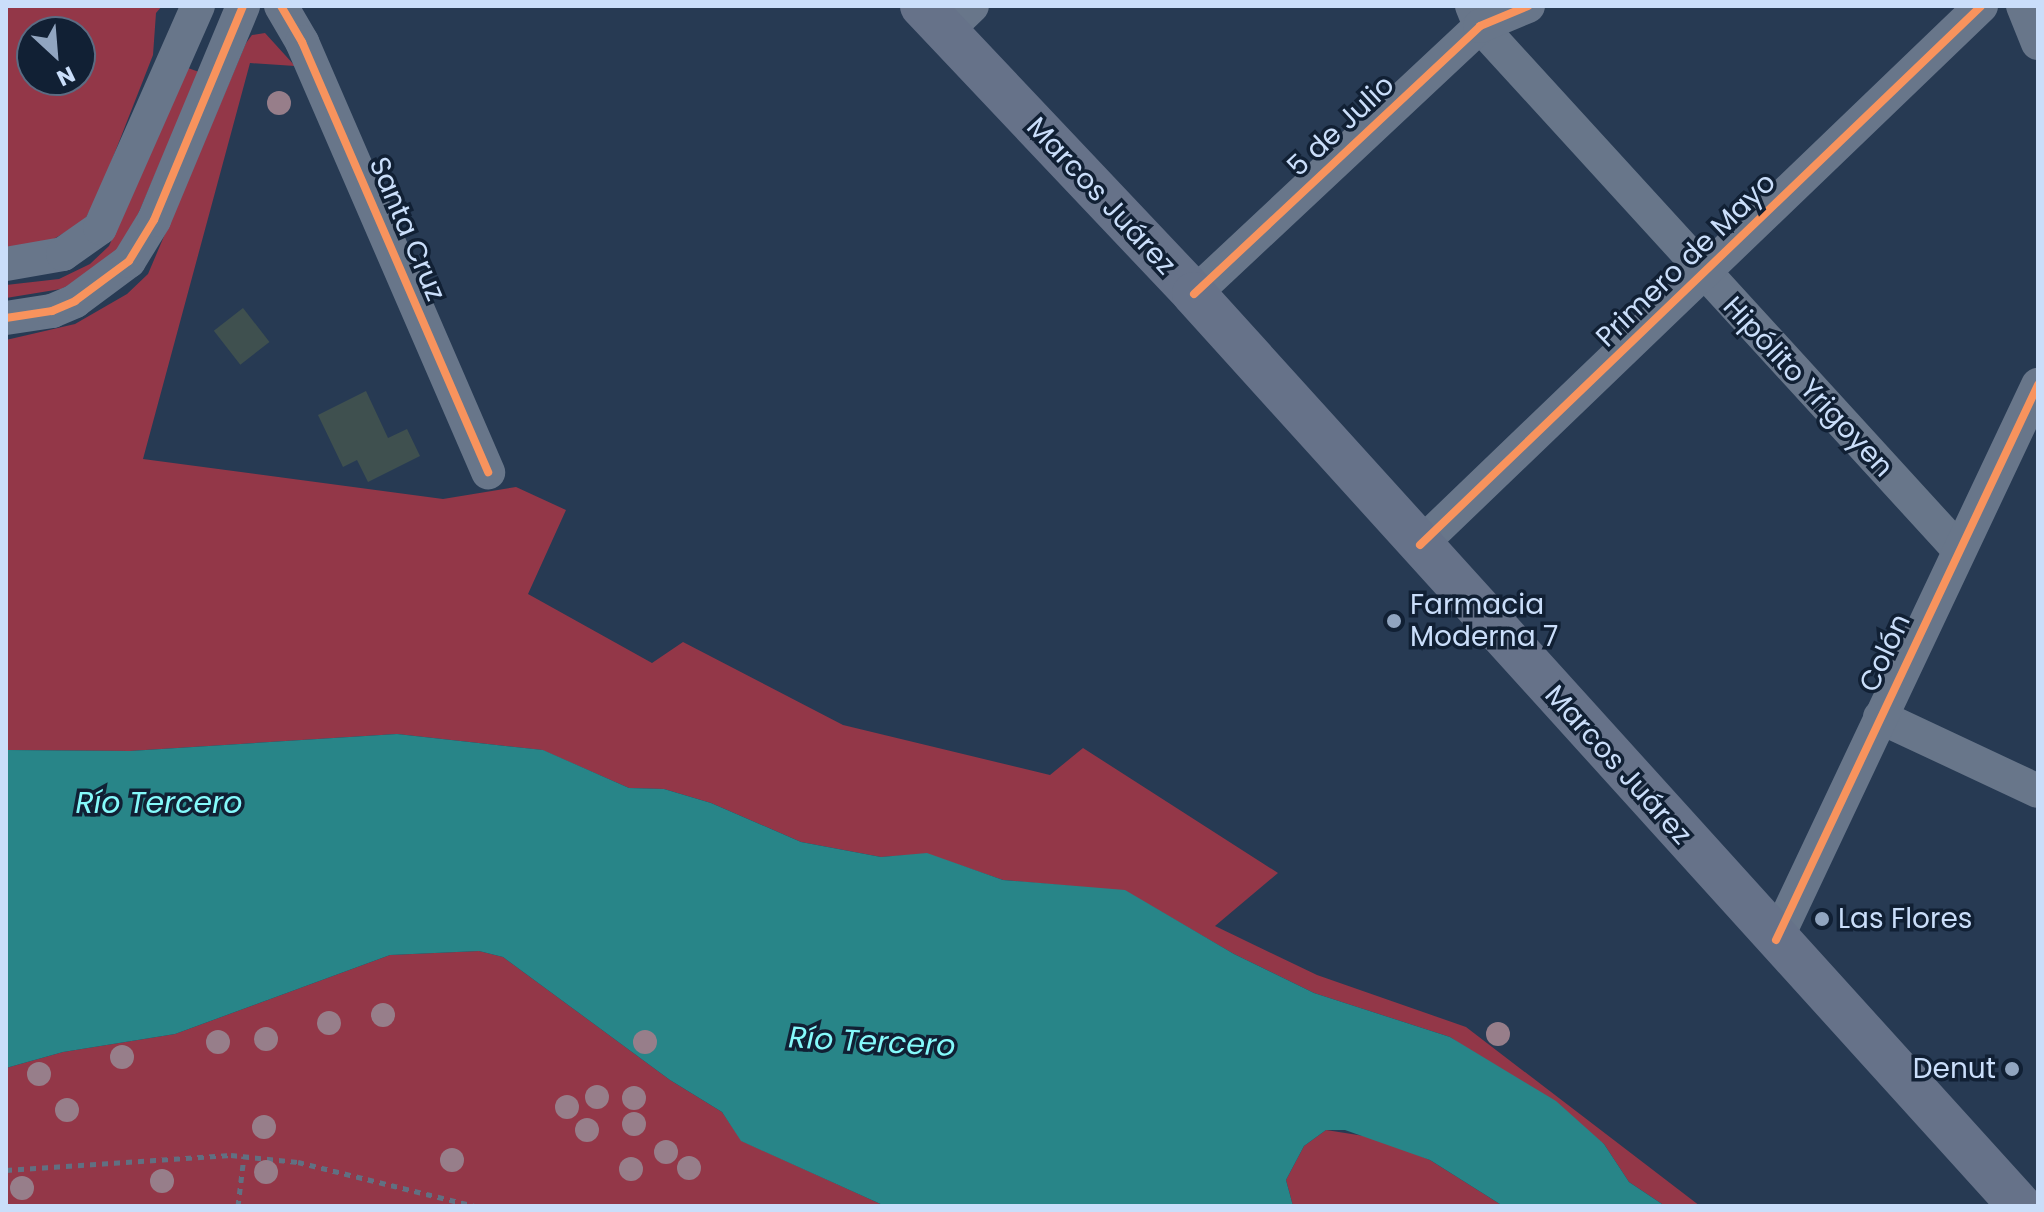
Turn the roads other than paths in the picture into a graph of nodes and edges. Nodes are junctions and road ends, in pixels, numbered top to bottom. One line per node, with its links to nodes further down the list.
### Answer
1 (198, 6): 10 (street)
2 (243, 6): 13 (street)
3 (281, 6): 16 (street, Santa Cruz)
4 (1528, 6): 8 (street, 5 de Julio)
5 (1981, 6): 11 (street, Primero de Mayo)
6 (2023, 6): 9 (street)
7 (951, 13): 12 (main road, Marcos Juárez)
8 (1476, 16): 11 (street, Hipólito Yrigoyen); 12 (street, 5 de Julio)
9 (2038, 43)
10 (6, 264)
11 (1704, 274): 17 (street, Primero de Mayo); 18 (street, Hipólito Yrigoyen)
12 (1194, 294): 17 (main road, Marcos Juárez)
13 (6, 318)
14 (2038, 385): 15 (street, Colón)
15 (2025, 445): 18 (street, Colón)
16 (488, 472)
17 (1420, 545): 21 (main road, Marcos Juárez)
18 (1958, 549): 19 (street, Colón)
19 (1880, 717): 20 (street); 21 (street, Colón)
20 (2038, 791)
21 (1776, 940): 22 (main road, Marcos Juárez)
22 (2020, 1206)

